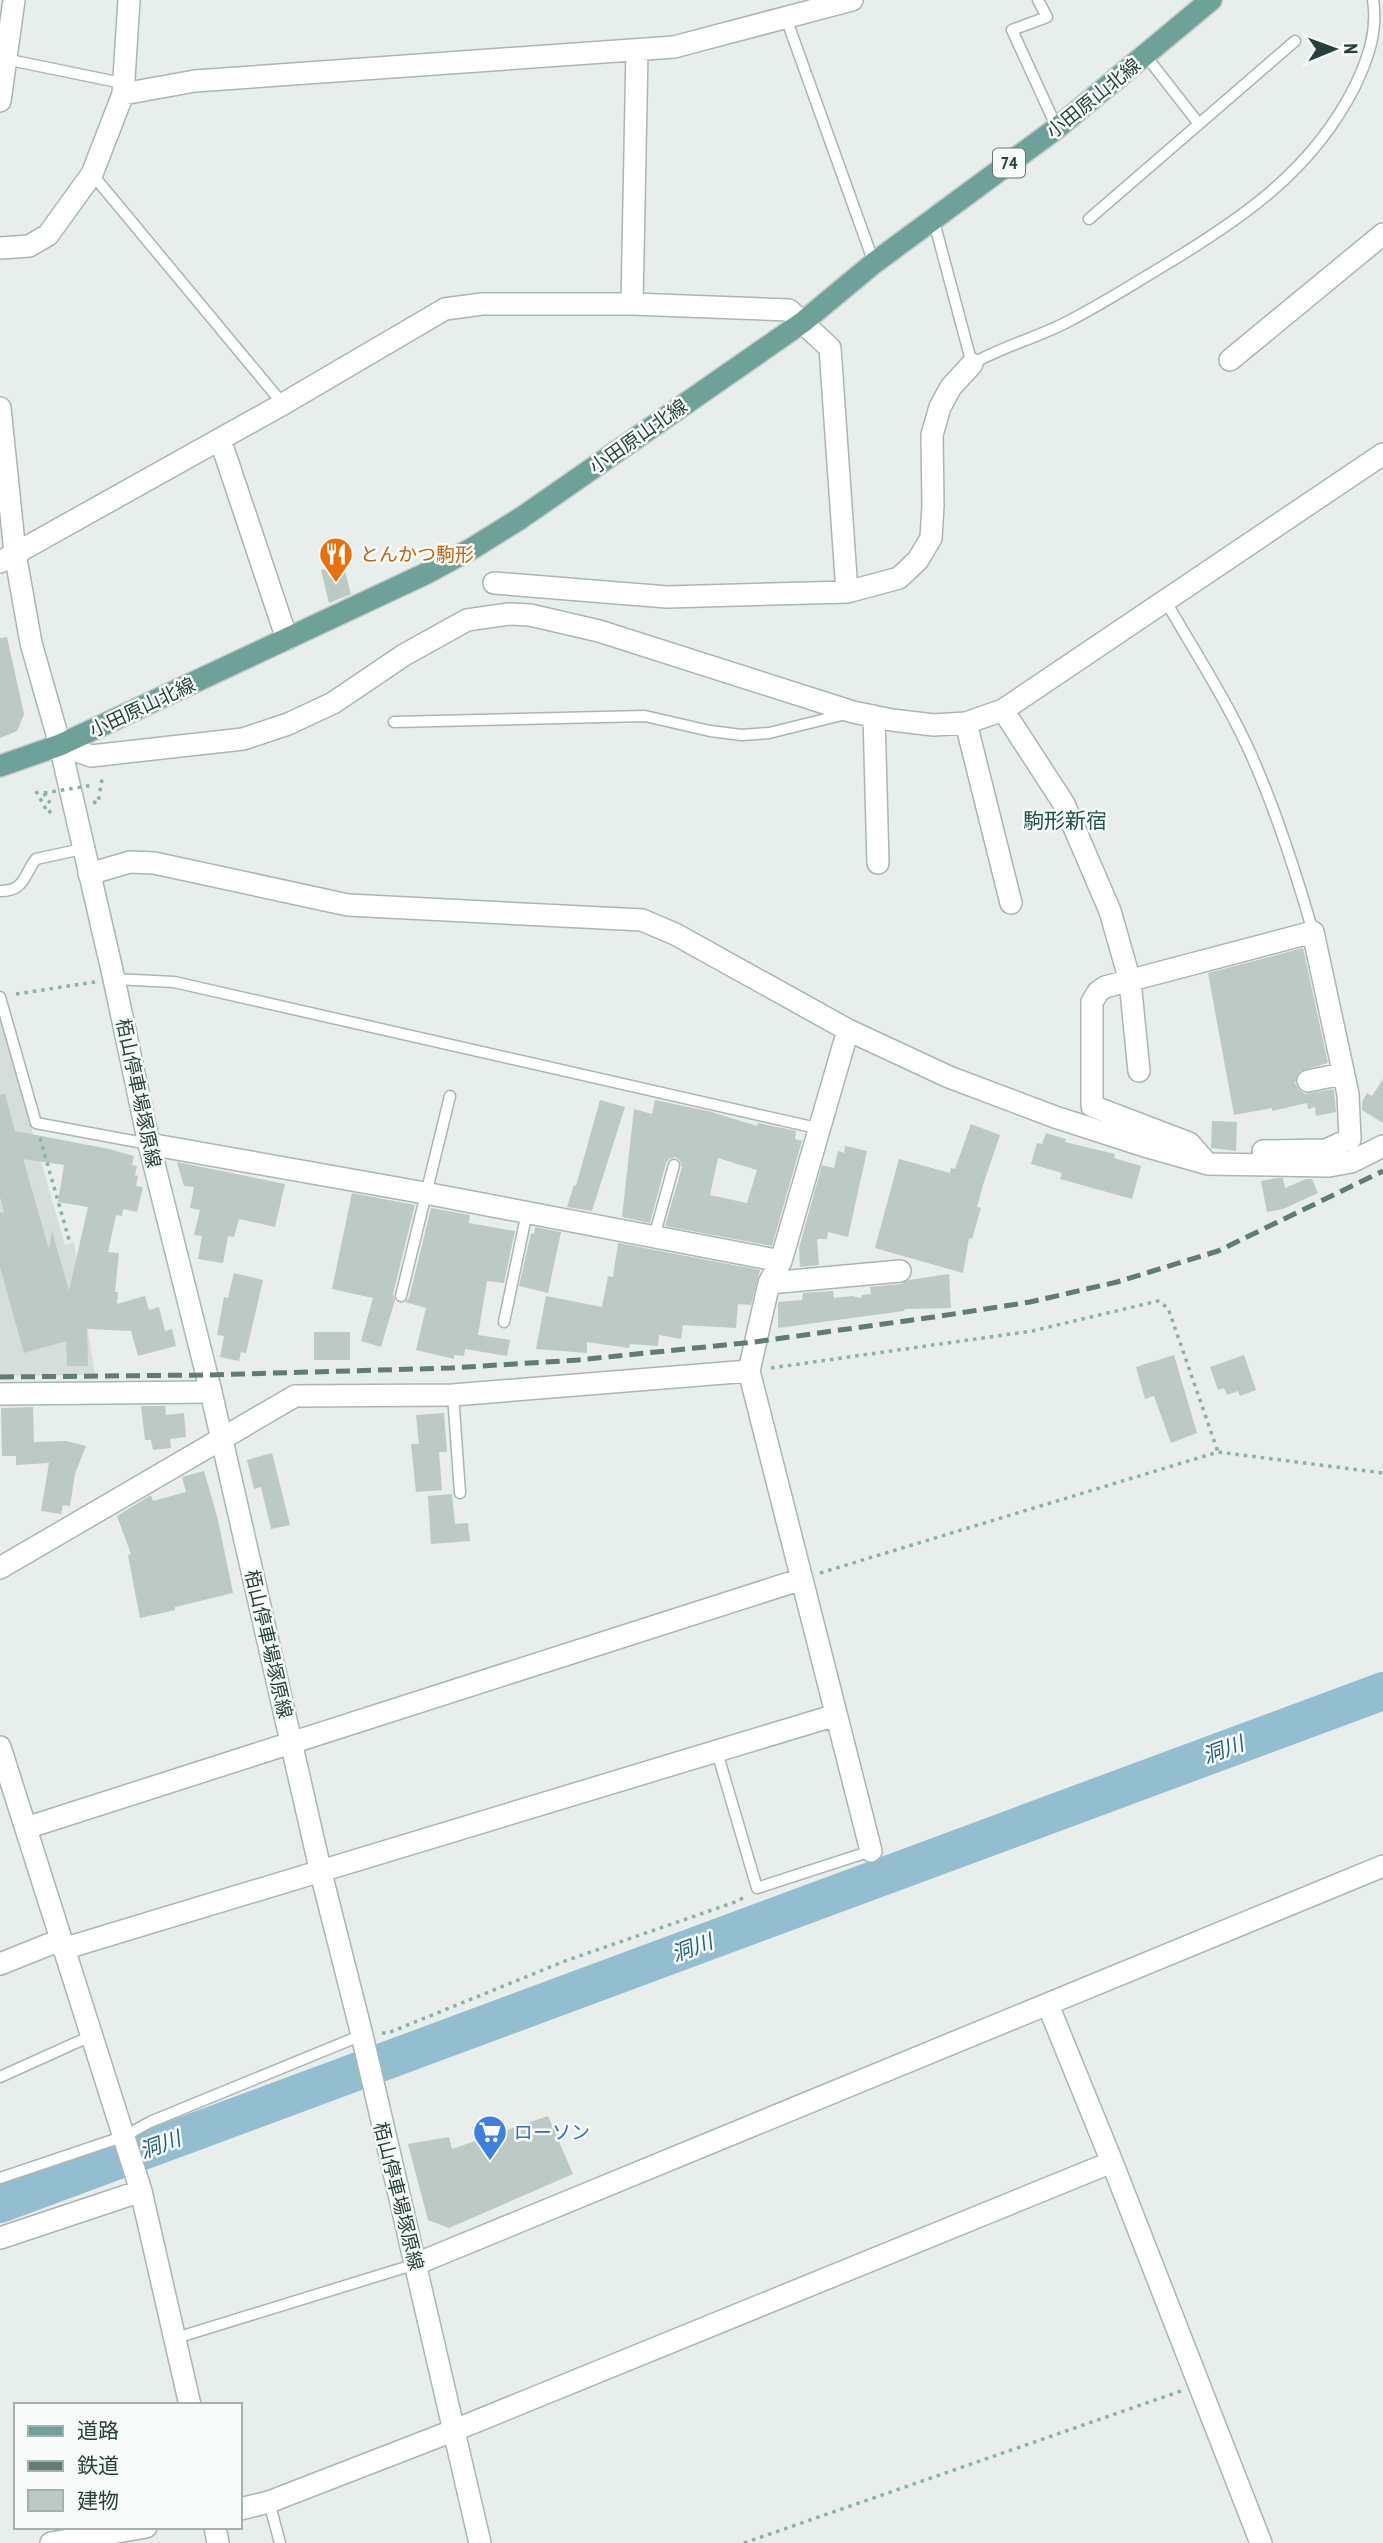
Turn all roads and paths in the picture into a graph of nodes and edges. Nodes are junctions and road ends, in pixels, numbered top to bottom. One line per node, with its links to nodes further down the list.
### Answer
1 (14, 0): 12 (street)
2 (130, 0): 13 (street)
3 (852, 0): 8 (street)
4 (1038, 0): 16 (lane)
5 (1211, 0): 7 (main road, 小田原山北線 / 74)
6 (1373, 0): 26 (lane)
7 (1191, 10): 11 (main road, 小田原山北線 / 74)
8 (786, 18): 10 (street); 22 (lane)
9 (1295, 41): 15 (lane)
10 (637, 51): 13 (street); 23 (street)
11 (1146, 56): 15 (lane); 16 (main road, 小田原山北線 / 74)
12 (5, 59): 13 (lane); 14 (street)
13 (122, 88): 17 (street)
14 (0, 102)
15 (1199, 124): 19 (lane)
16 (1057, 128): 18 (main road, 小田原山北線 / 74)
17 (92, 174): 21 (street); 27 (lane)
18 (933, 218): 22 (main road, 小田原山北線 / 74); 26 (lane)
19 (1089, 219)
20 (1383, 234): 25 (street)
21 (0, 248)
22 (874, 263): 24 (main road, 小田原山北線 / 74)
23 (632, 304): 24 (street); 27 (street)
24 (803, 322): 33 (street); 35 (main road, 小田原山北線 / 74)
25 (1230, 360)
26 (972, 364): 33 (street)
27 (283, 404): 29 (street)
28 (0, 408): 31 (street, 栢山停車場塚原線)
29 (220, 439): 31 (street); 35 (street)
30 (1383, 454): 34 (street)
31 (8, 558): 40 (street, 栢山停車場塚原線)
32 (494, 583): 33 (street)
33 (847, 592)
34 (1165, 600): 36 (street); 49 (lane)
35 (287, 639): 40 (main road, 小田原山北線 / 74)
36 (1003, 710): 39 (street); 51 (street)
37 (863, 714): 38 (lane); 39 (street); 40 (street); 45 (street)
38 (394, 722)
39 (966, 723): 48 (street)
40 (60, 746): 41 (main road, 小田原山北線 / 74); 44 (street, 栢山停車場塚原線)
41 (0, 766)
42 (102, 779): 43 (path, bridge)
43 (36, 791)
44 (82, 849): 46 (street, 栢山停車場塚原線); 47 (lane)
45 (878, 863)
46 (89, 874): 50 (street, 栢山停車場塚原線); 54 (street)
47 (0, 891)
48 (1011, 902)
49 (1313, 932): 51 (street); 56 (street)
50 (114, 979): 52 (path); 60 (lane); 61 (street, 栢山停車場塚原線)
51 (1130, 981): 55 (street); 63 (street)
52 (13, 994)
53 (0, 997): 59 (lane)
54 (848, 1030): 60 (street); 63 (street)
55 (1139, 1071)
56 (1342, 1074): 57 (street); 64 (street)
57 (1308, 1082)
58 (450, 1096): 66 (lane)
59 (36, 1123): 61 (lane); 69 (path)
60 (821, 1129): 70 (street)
61 (149, 1144): 66 (street); 76 (street, 栢山停車場塚原線)
62 (1383, 1146): 64 (street)
63 (1208, 1164): 64 (street)
64 (1243, 1164)
65 (674, 1165): 68 (lane)
66 (425, 1193): 67 (street); 73 (lane)
67 (527, 1212): 68 (street); 74 (lane)
68 (654, 1237): 70 (street)
69 (70, 1243)
70 (781, 1261): 72 (street)
71 (900, 1270): 72 (street)
72 (769, 1283): 75 (street)
73 (401, 1296)
74 (504, 1322)
75 (749, 1371): 78 (street); 80 (path); 84 (street)
76 (211, 1392): 77 (street); 79 (street, 栢山停車場塚原線)
77 (0, 1394)
78 (453, 1395): 79 (street); 82 (lane)
79 (220, 1438): 83 (street); 86 (street, 栢山停車場塚原線)
80 (1218, 1452): 81 (path); 84 (path)
81 (1383, 1473)
82 (460, 1493)
83 (0, 1568)
84 (802, 1579): 85 (street); 86 (street)
85 (836, 1715): 88 (street); 90 (street)
86 (292, 1744): 89 (street); 92 (street, 栢山停車場塚原線)
87 (0, 1747): 89 (street)
88 (717, 1752): 92 (street); 93 (lane)
89 (26, 1828): 94 (street)
90 (871, 1851): 93 (lane)
91 (1383, 1866): 96 (street)
92 (321, 1872): 94 (street); 98 (street, 栢山停車場塚原線)
93 (757, 1888): 98 (path)
94 (62, 1945): 95 (street); 97 (street)
95 (0, 1964)
96 (1048, 2005): 101 (street); 105 (street)
97 (93, 2035): 99 (lane); 100 (street)
98 (362, 2035): 100 (lane); 105 (street, 栢山停車場塚原線)
99 (0, 2077)
100 (125, 2136): 102 (lane); 103 (street)
101 (1112, 2162): 107 (street); 109 (street)
102 (0, 2178)
103 (141, 2190): 104 (street); 106 (street)
104 (0, 2238)
105 (416, 2264): 106 (lane); 109 (street, 栢山停車場塚原線)
106 (176, 2338): 108 (street)
107 (1200, 2385): 116 (path); 117 (street)
108 (190, 2403)
109 (454, 2430): 110 (street); 115 (street, 栢山停車場塚原線)
110 (269, 2502): 111 (street); 114 (lane)
111 (242, 2509)
112 (134, 2529): 113 (street)
113 (51, 2543)
114 (280, 2543)
115 (480, 2543)
116 (744, 2543)
117 (1261, 2543)

